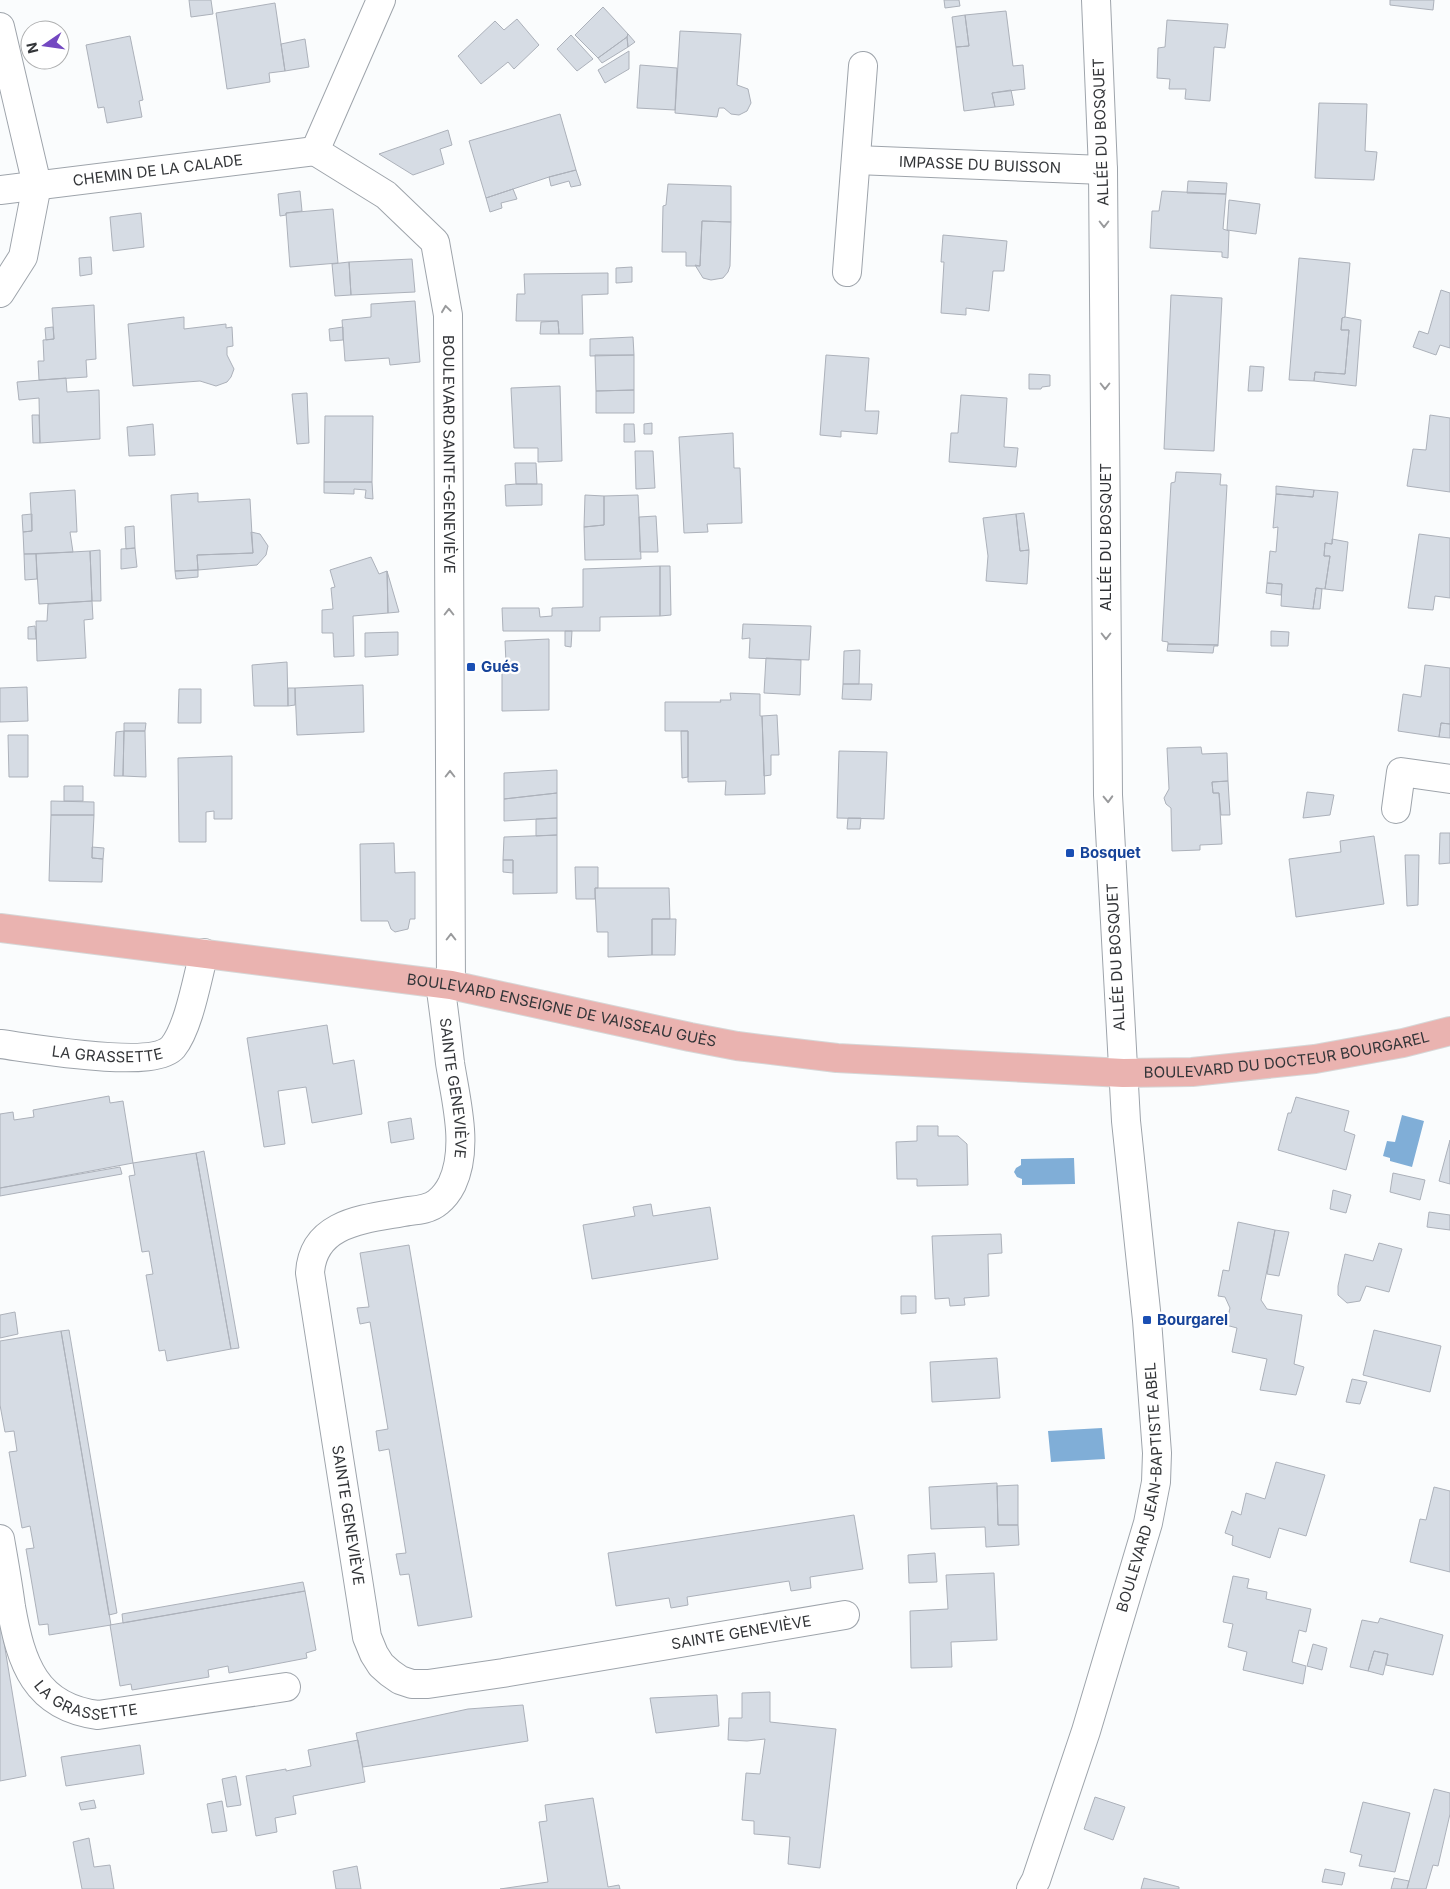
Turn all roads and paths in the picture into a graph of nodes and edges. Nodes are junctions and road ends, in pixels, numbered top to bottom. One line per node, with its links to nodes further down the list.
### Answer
1 (381, 0): 5 (street)
2 (1096, 0): 7 (street, ALLÉE DU BOSQUET)
3 (0, 27): 8 (street)
4 (863, 66): 6 (street)
5 (315, 150): 8 (street, CHEMIN DE LA CALADE); 16 (street, BOULEVARD SAINTE-GENEVIÈVE, one-way to 5)
6 (856, 160): 7 (street, IMPASSE DU BUISSON); 10 (street)
7 (1103, 170): 19 (street, ALLÉE DU BOSQUET, one-way to 19)
8 (37, 185): 9 (street, CHEMIN DE LA CALADE); 11 (street)
9 (0, 190)
10 (847, 272)
11 (0, 293)
12 (1450, 779): 13 (street)
13 (1396, 809)
14 (0, 928): 15 (main road, BOULEVARD ENSEIGNE DE VAISSEAU GUÈS)
15 (204, 953): 16 (main road, BOULEVARD ENSEIGNE DE VAISSEAU GUÈS); 18 (street, LA GRASSETTE)
16 (446, 985): 19 (main road, BOULEVARD ENSEIGNE DE VAISSEAU GUÈS); 21 (street, SAINTE GENEVIÈVE)
17 (1450, 1032): 19 (main road, BOULEVARD DU DOCTEUR BOURGAREL)
18 (0, 1044)
19 (1123, 1074): 23 (street, BOULEVARD JEAN-BAPTISTE ABEL)
20 (0, 1539): 22 (street, LA GRASSETTE)
21 (845, 1615)
22 (286, 1687)
23 (1031, 1889)

